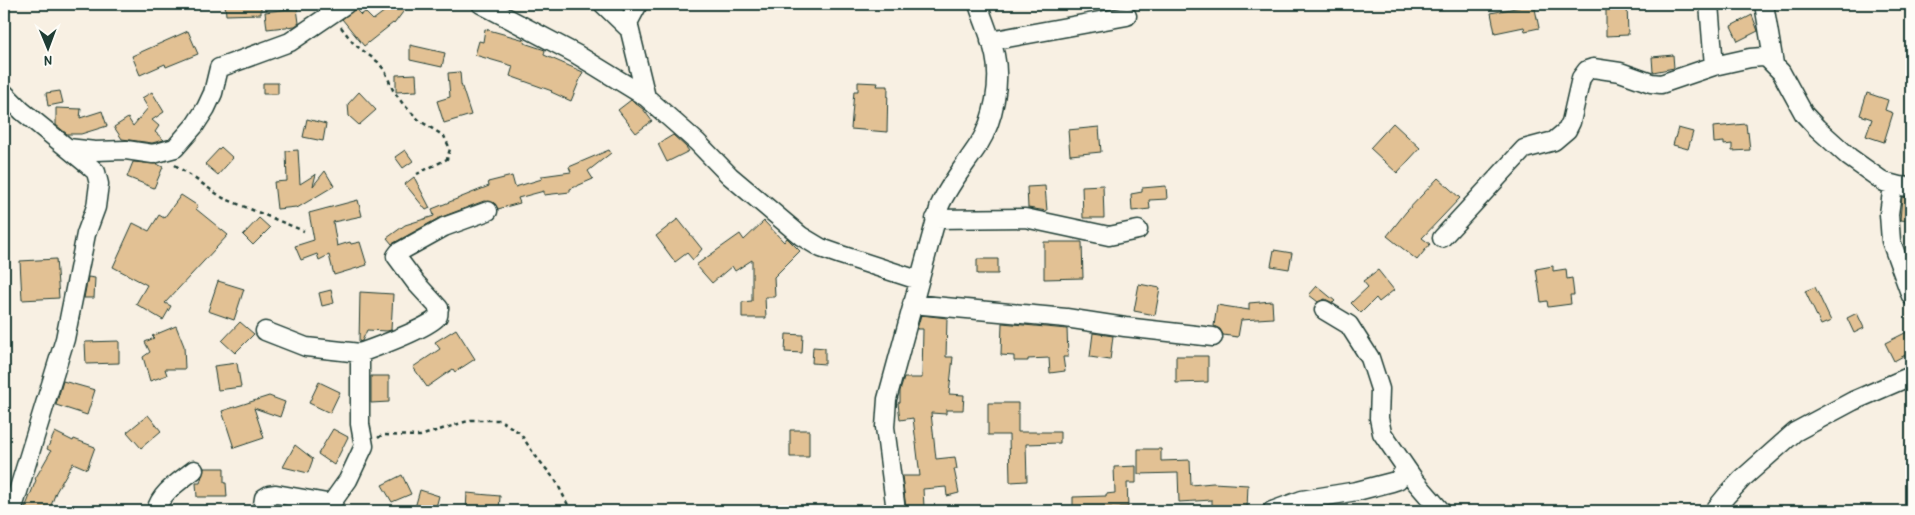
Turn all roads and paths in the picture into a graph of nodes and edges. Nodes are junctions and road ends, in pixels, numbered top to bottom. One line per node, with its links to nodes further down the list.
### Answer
1 (346, 4): 8 (street)
2 (481, 4): 15 (street)
3 (603, 4): 10 (street)
4 (638, 4): 10 (street)
5 (978, 4): 11 (street)
6 (1709, 4): 13 (street)
7 (1764, 4): 12 (street)
8 (330, 14): 17 (street); 18 (path)
9 (1127, 16): 11 (street)
10 (629, 29): 15 (street)
11 (990, 41): 22 (street)
12 (1774, 64): 13 (street); 19 (street)
13 (1714, 66): 25 (street)
14 (4, 93): 16 (street)
15 (646, 96): 26 (street)
16 (68, 148): 17 (street); 37 (street)
17 (157, 153): 24 (path)
18 (417, 174)
19 (1893, 185): 20 (street); 27 (street)
20 (1911, 187)
21 (488, 211): 32 (street)
22 (935, 218): 23 (street); 26 (street)
23 (1138, 230)
24 (304, 231)
25 (1442, 238)
26 (918, 280): 28 (street)
27 (1911, 296)
28 (912, 304): 31 (street); 41 (street)
29 (1324, 310): 35 (street)
30 (265, 331): 32 (street)
31 (1213, 337)
32 (360, 353): 34 (street)
33 (1911, 376): 44 (street)
34 (364, 446): 39 (street); 40 (path)
35 (1406, 468): 42 (street); 43 (street)
36 (194, 470): 38 (street)
37 (12, 511)
38 (156, 511)
39 (262, 511)
40 (570, 511)
41 (896, 511)
42 (1272, 511)
43 (1441, 511)
44 (1714, 511)

